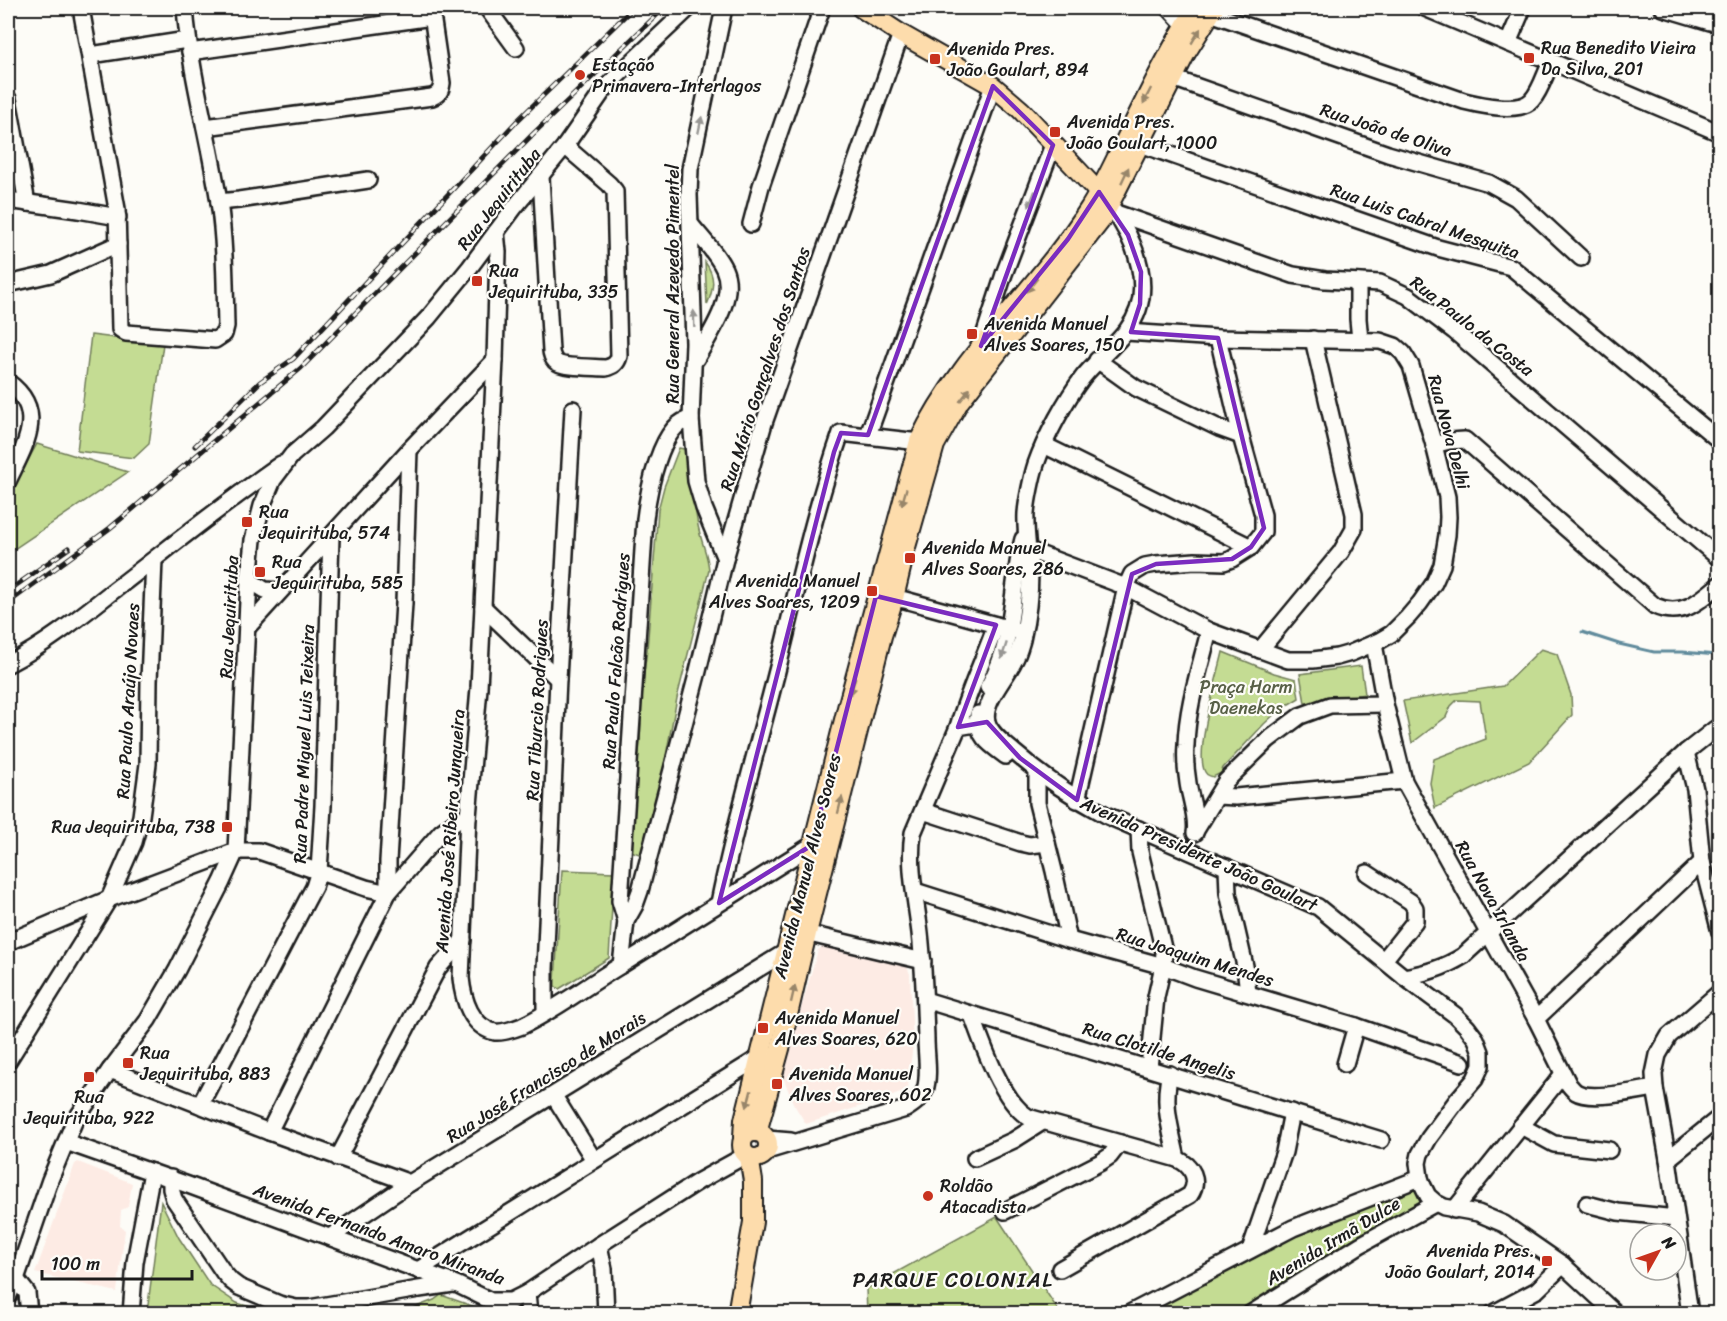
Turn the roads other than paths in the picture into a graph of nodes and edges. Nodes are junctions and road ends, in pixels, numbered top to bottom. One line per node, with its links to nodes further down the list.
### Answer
1 (81, 8): 20 (street)
2 (185, 8): 18 (street)
3 (487, 8): 19 (street)
4 (689, 8): 29 (street, Rua Jequirituba)
5 (724, 8): 38 (street, Rua General Azevedo Pimentel, one-way to 5)
6 (822, 8): 37 (street)
7 (861, 8): 16 (main road)
8 (1169, 8): 15 (street)
9 (1428, 8): 17 (street)
10 (1524, 8): 17 (street)
11 (1663, 8): 14 (street)
12 (1207, 9): 15 (main road); 21 (street); 22 (main road, one-way to 12)
13 (432, 12): 18 (street); 25 (street)
14 (1719, 24)
15 (1185, 25): 22 (main road)
16 (901, 34): 23 (main road); 71 (street, Rua Mário Gonçalves dos Santos)
17 (1508, 43): 21 (street)
18 (189, 46): 20 (street); 25 (street)
19 (516, 48)
20 (91, 55): 36 (street)
21 (1551, 62): 26 (street)
22 (1166, 76): 27 (main road); 35 (main road, one-way to 35); 41 (street, Rua João de Oliva)
23 (993, 86): 28 (main road); 57 (street)
24 (8, 99): 34 (street)
25 (205, 127): 33 (street)
26 (1719, 133)
27 (1140, 144): 35 (main road, one-way to 27); 59 (street, Rua Luis Cabral Mesquita)
28 (1053, 145): 35 (main road); 50 (street, one-way to 50)
29 (565, 147): 30 (street, Rua Jequirituba); 30 (street)
30 (541, 177): 39 (street, Rua Jequirituba)
31 (368, 180): 33 (street)
32 (8, 200): 34 (street)
33 (219, 202): 40 (street)
34 (27, 203): 36 (street)
35 (1108, 204): 42 (street, Rua Paulo da Costa); 44 (street); 50 (main road, Avenida Manuel Alves Soares, one-way to 50); 60 (main road, Avenida Manuel Alves Soares, one-way to 35)
36 (118, 217): 40 (street)
37 (751, 224)
38 (691, 225): 53 (street, Rua General Azevedo Pimentel, one-way to 38); 53 (street)
39 (496, 232): 51 (street, Avenida José Ribeiro Junqueira); 64 (street, Rua Jequirituba)
40 (118, 244): 43 (street)
41 (1581, 258)
42 (1358, 282): 49 (street); 72 (street, Rua Paulo da Costa)
43 (8, 284)
44 (1136, 317): 45 (street); 46 (street, Rua Nova Delhi)
45 (1126, 332): 46 (street, Rua Nova Delhi); 52 (street)
46 (1167, 336): 47 (street, Rua Nova Delhi)
47 (1218, 338): 48 (street, Rua Nova Delhi); 58 (street)
48 (1313, 339): 49 (street, Rua Nova Delhi); 84 (street)
49 (1360, 340): 62 (street, Rua Nova Delhi)
50 (980, 351): 60 (main road, Avenida Manuel Alves Soares)
51 (495, 360): 63 (street); 79 (street, Avenida José Ribeiro Junqueira)
52 (1097, 360): 58 (street); 61 (street)
53 (694, 365): 56 (street, Rua General Azevedo Pimentel)
54 (8, 382): 65 (street)
55 (573, 409): 86 (street, Rua Tiburcio Rodrigues)
56 (691, 419): 71 (street, Rua General Azevedo Pimentel); 115 (street, Rua Paulo Falcão Rodrigues)
57 (868, 435): 60 (street); 113 (street)
58 (1241, 436): 69 (street)
59 (1719, 441)
60 (927, 443): 78 (main road, Avenida Manuel Alves Soares)
61 (1044, 445): 69 (street); 70 (street)
62 (1434, 445): 75 (street); 83 (street, Rua Nova Delhi)
63 (409, 450): 68 (street); 104 (street)
64 (292, 455): 66 (street); 67 (street, Rua Jequirituba)
65 (8, 482)
66 (249, 486): 67 (street); 73 (street)
67 (268, 490): 74 (street, Rua Jequirituba)
68 (331, 536): 77 (street); 108 (street, Rua Padre Miguel Luis Teixeira)
69 (1251, 547): 76 (street)
70 (1025, 548): 76 (street, Rua Nova Delhi); 81 (street)
71 (725, 559): 115 (street, Rua Mário Gonçalves dos Santos)
72 (1719, 559)
73 (154, 560): 85 (street); 112 (street, Rua Paulo Araújo Novaes)
74 (249, 580): 77 (street); 80 (street, Rua Jequirituba)
75 (1719, 584)
76 (1126, 587): 82 (street, Rua Nova Delhi); 95 (street)
77 (280, 591): 80 (street)
78 (885, 597): 81 (street); 101 (main road, Avenida Manuel Alves Soares)
79 (483, 608): 86 (street); 97 (street, Avenida José Ribeiro Junqueira)
80 (246, 628): 103 (street, Rua Jequirituba)
81 (1010, 629): 88 (street); 89 (street)
82 (1209, 631): 84 (street, Rua Nova Delhi); 99 (street)
83 (1374, 644): 84 (street, Rua Nova Delhi); 87 (street, Rua Nova Irlanda)
84 (1260, 650)
85 (8, 664)
86 (558, 679): 132 (street, Rua Tiburcio Rodrigues)
87 (1385, 704): 93 (street, Rua Nova Irlanda); 94 (street)
88 (982, 723): 89 (street); 92 (street, Avenida Presidente João Goulart)
89 (958, 727): 96 (street)
90 (1719, 727): 91 (street)
91 (1686, 752): 105 (street); 117 (street)
92 (1042, 777): 95 (street, Avenida Presidente João Goulart); 100 (street)
93 (1404, 781): 94 (street); 117 (street, Rua Nova Irlanda)
94 (1217, 796): 99 (street)
95 (1077, 800): 98 (street, Avenida Presidente João Goulart)
96 (923, 811): 100 (street); 110 (street)
97 (468, 818): 107 (street); 120 (street, Avenida José Ribeiro Junqueira)
98 (1139, 829): 102 (street, Avenida Presidente João Goulart); 127 (street)
99 (1196, 830): 102 (street)
100 (1047, 843): 121 (street)
101 (820, 847): 113 (street, Avenida José Ribeiro Junqueira); 116 (main road, Avenida Manuel Alves Soares)
102 (1189, 850): 106 (street, Avenida Presidente João Goulart)
103 (236, 851): 108 (street); 112 (street); 142 (street, Rua Jequirituba)
104 (388, 861): 107 (street); 111 (street)
105 (1702, 862): 118 (street); 134 (street)
106 (1227, 867): 124 (street, Avenida Presidente João Goulart); 130 (street)
107 (409, 869): 111 (street)
108 (319, 872): 111 (street); 147 (street, Rua Padre Miguel Luis Teixeira)
109 (1367, 873): 124 (street)
110 (915, 891): 121 (street, Rua Joaquim Mendes); 125 (street)
111 (388, 893): 152 (street)
112 (109, 899): 114 (street); 119 (street, Rua Paulo Araújo Novaes)
113 (720, 903): 126 (street, Avenida José Ribeiro Junqueira)
114 (65, 919): 119 (street); 122 (street)
115 (626, 921): 126 (street, Rua Mário Gonçalves dos Santos)
116 (799, 931): 123 (main road, Avenida Manuel Alves Soares); 125 (street); 136 (main road, Avenida Manuel Alves Soares, one-way to 116)
117 (1489, 932): 128 (street); 134 (street, Rua Nova Irlanda)
118 (1719, 932)
119 (88, 933): 138 (street, Rua Paulo Araújo Novaes)
120 (463, 940): 132 (street, Avenida José Ribeiro Junqueira); 158 (street)
121 (1069, 940): 127 (street, Rua Joaquim Mendes)
122 (8, 942)
123 (784, 953): 137 (main road, Avenida Manuel Alves Soares); 146 (street, Rua José Francisco de Morais)
124 (1384, 960): 128 (street, Avenida Presidente João Goulart)
125 (923, 961): 131 (street)
126 (621, 964): 132 (street, Avenida José Ribeiro Junqueira)
127 (1163, 966): 130 (street, Rua Joaquim Mendes); 141 (street)
128 (1404, 977): 165 (street, Avenida Presidente João Goulart)
129 (1719, 992): 145 (street)
130 (1248, 993): 135 (street, Rua Joaquim Mendes)
131 (925, 1000): 133 (street, Rua Clotilde Angelis); 156 (street)
132 (545, 1013)
133 (972, 1015): 141 (street, Rua Clotilde Angelis); 150 (street)
134 (1536, 1019): 144 (street, Rua Nova Irlanda)
135 (1356, 1026): 139 (street, Rua Joaquim Mendes); 140 (street)
136 (782, 1045): 137 (street); 156 (main road, Avenida Manuel Alves Soares)
137 (759, 1057): 156 (main road, Avenida Manuel Alves Soares, one-way to 156); 162 (street)
138 (8, 1061)
139 (1462, 1063)
140 (1345, 1064)
141 (1149, 1068): 143 (street, Rua Clotilde Angelis)
142 (110, 1070): 147 (street); 154 (street, Rua Jequirituba)
143 (1170, 1074): 148 (street, Rua Clotilde Angelis); 160 (street)
144 (1563, 1074): 145 (street, Rua Nova Irlanda); 151 (street)
145 (1655, 1088): 161 (street)
146 (554, 1096): 162 (street); 166 (street, Rua José Francisco de Morais)
147 (200, 1105): 152 (street)
148 (1292, 1113): 153 (street, Rua Clotilde Angelis); 174 (street)
149 (1719, 1117): 161 (street)
150 (1044, 1121): 155 (street); 159 (street)
151 (1521, 1126): 157 (street); 169 (street)
152 (269, 1132): 158 (street)
153 (1381, 1140)
154 (66, 1142): 163 (street, Avenida Fernando Amaro Miranda); 178 (street, Rua Jequirituba)
155 (1120, 1143): 160 (street); 170 (street)
156 (754, 1146): 173 (street, Avenida Fernando Amaro Miranda); 186 (main road, Avenida Manuel Alves Soares)
157 (1609, 1150)
158 (338, 1158): 166 (street)
159 (975, 1158)
160 (1177, 1159): 176 (street)
161 (1668, 1159): 171 (street)
162 (594, 1160): 177 (street)
163 (152, 1172): 164 (street, Avenida Fernando Amaro Miranda); 183 (street)
164 (171, 1178): 172 (street, Avenida Fernando Amaro Miranda); 179 (street)
165 (1420, 1178): 167 (street); 174 (street)
166 (410, 1183): 172 (street, Rua José Francisco de Morais)
167 (1436, 1203): 169 (street); 188 (street, Avenida Irmã Dulce)
168 (1587, 1204): 171 (street)
169 (1454, 1210): 175 (street)
170 (1005, 1211)
171 (1676, 1218): 191 (street)
172 (330, 1237): 177 (street, Avenida Fernando Amaro Miranda)
173 (599, 1245): 180 (street, Avenida Fernando Amaro Miranda); 185 (street)
174 (1250, 1250): 187 (street)
175 (1563, 1265): 189 (street); 190 (street)
176 (1060, 1269)
177 (418, 1270): 179 (street, Avenida Fernando Amaro Miranda)
178 (16, 1280): 181 (street, Rua Jequirituba); 182 (street)
179 (456, 1284): 180 (street, Avenida Fernando Amaro Miranda)
180 (527, 1293): 184 (street)
181 (8, 1297)
182 (29, 1314)
183 (131, 1314)
184 (529, 1314)
185 (606, 1314)
186 (737, 1314)
187 (1128, 1314)
188 (1250, 1314)
189 (1492, 1314)
190 (1616, 1314)
191 (1690, 1314)

